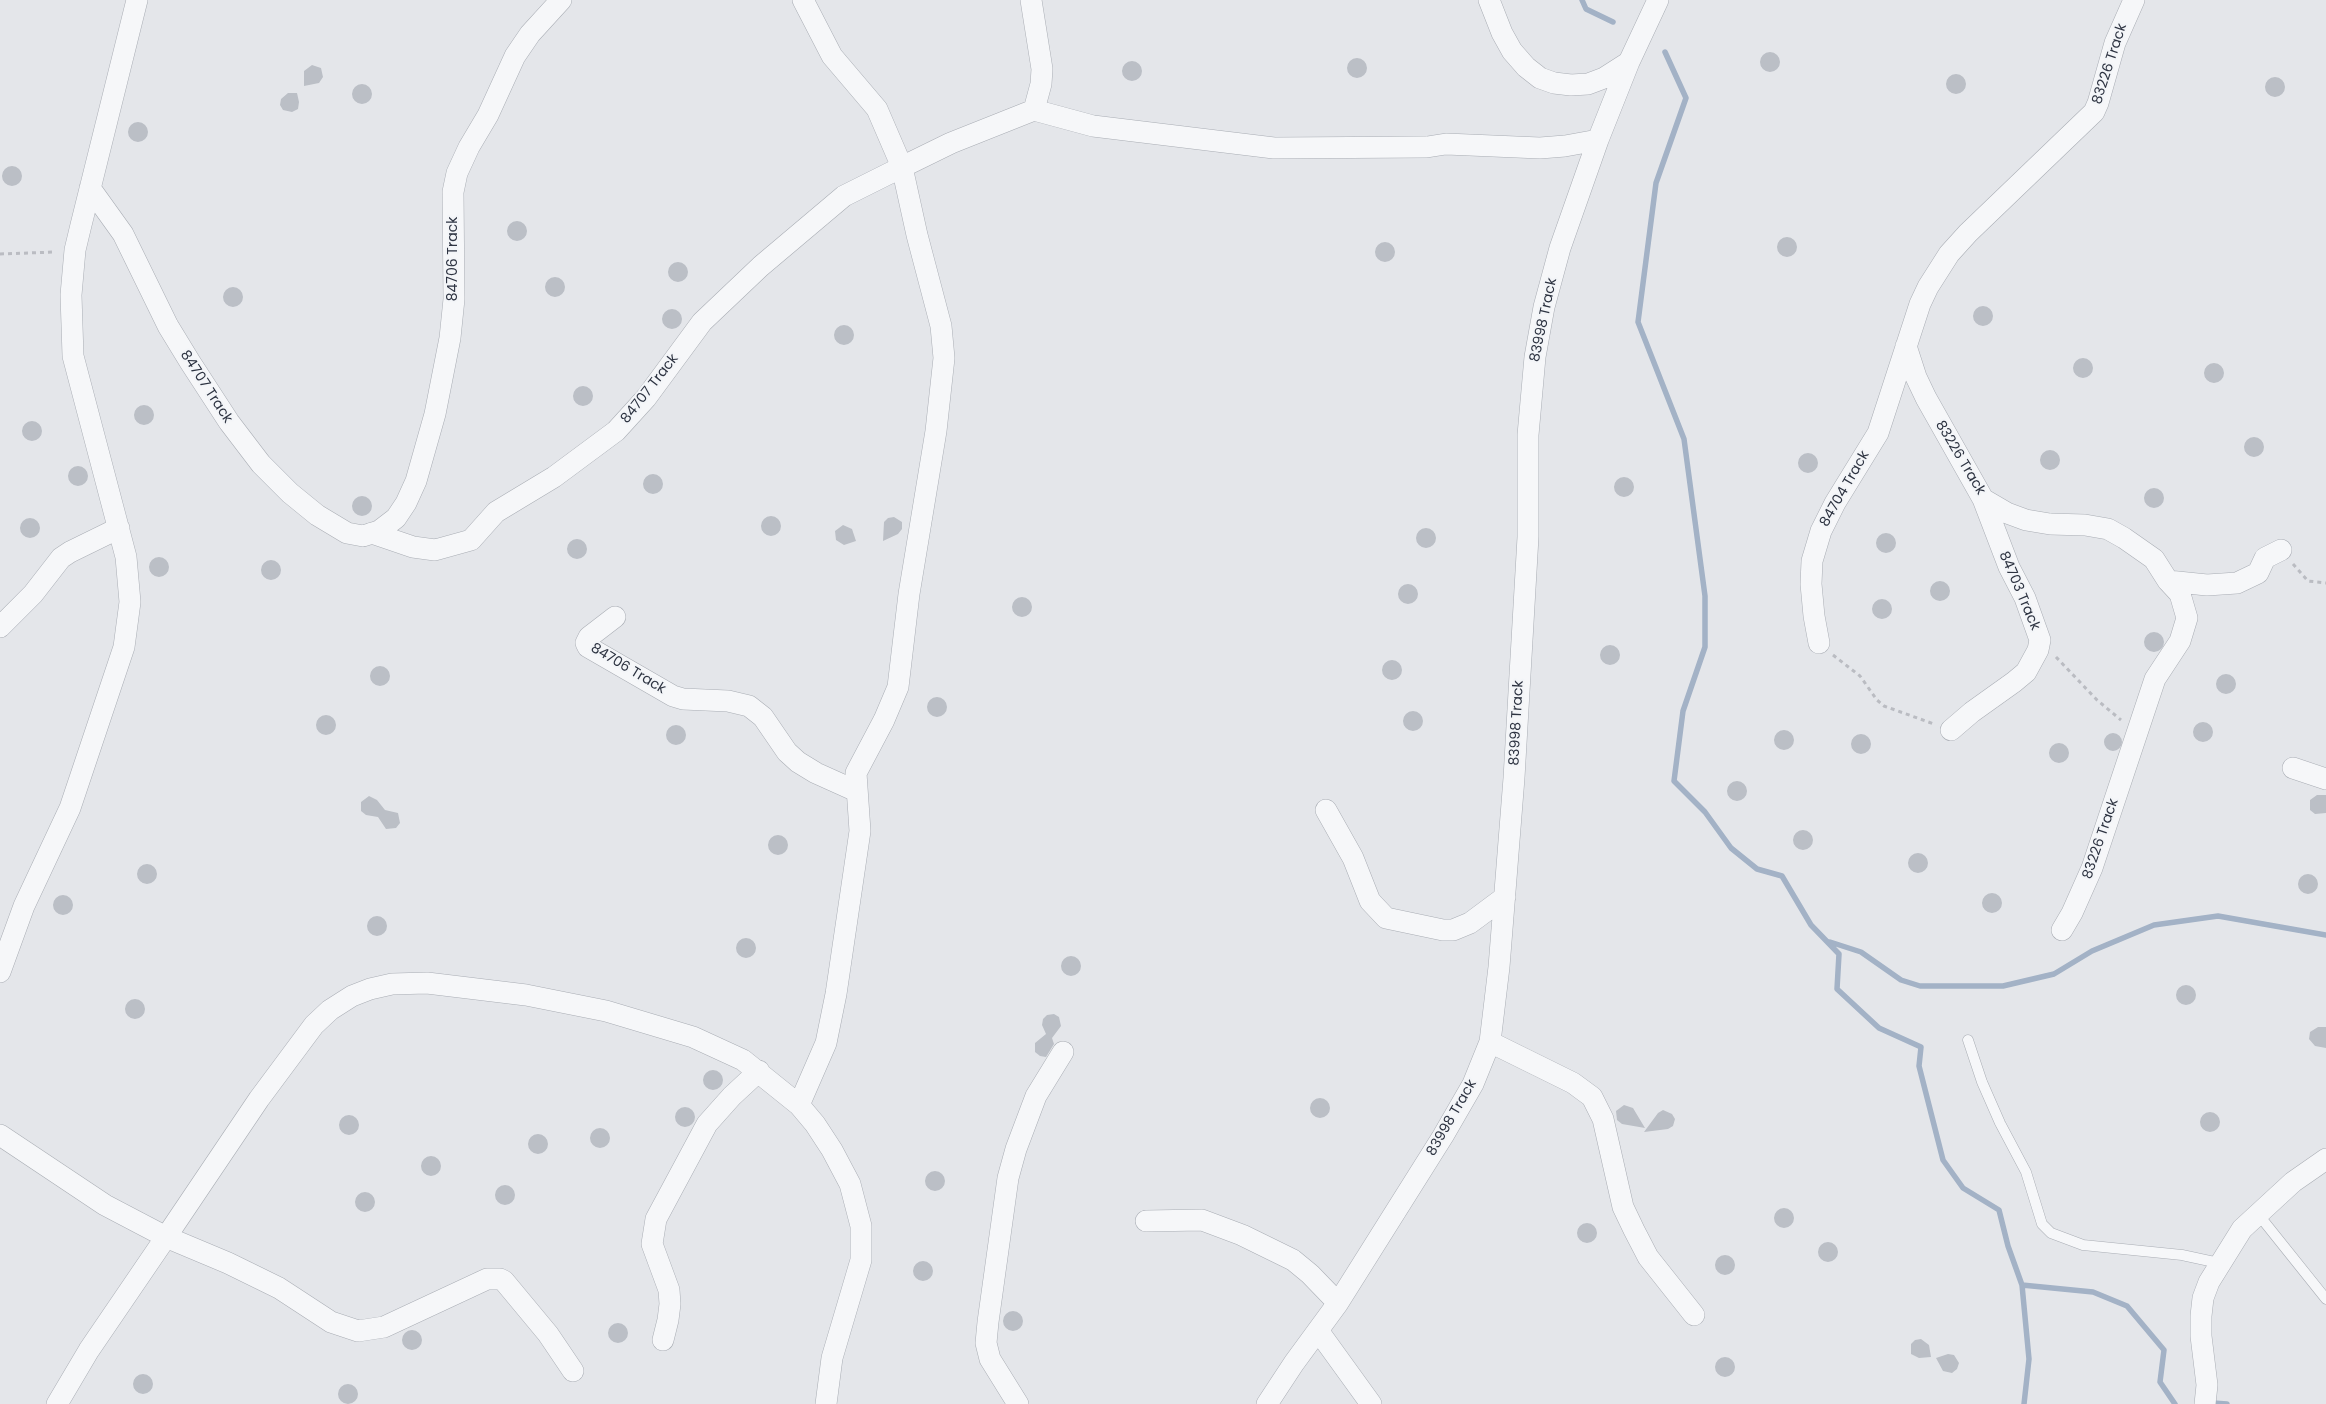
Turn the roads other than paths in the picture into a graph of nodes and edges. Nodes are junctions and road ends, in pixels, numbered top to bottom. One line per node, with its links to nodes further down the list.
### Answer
1 (137, 0): 12 (street)
2 (561, 0): 16 (street, 84706 Track)
3 (802, 0): 11 (street)
4 (1031, 0): 9 (street)
5 (1489, 0): 8 (street)
6 (1658, 0): 8 (street, 83998 Track)
7 (2134, 0): 13 (street, 83226 Track)
8 (1629, 62): 10 (street, 83998 Track)
9 (1034, 110): 10 (street); 11 (street, 84707 Track)
10 (1598, 140): 27 (street, 83998 Track)
11 (902, 166): 16 (street, 84707 Track); 25 (street)
12 (90, 188): 15 (street); 16 (street, 84707 Track)
13 (1906, 346): 14 (street, 83226 Track); 21 (street, 84704 Track)
14 (1984, 499): 18 (street, 83226 Track); 22 (street, 84703 Track)
15 (119, 528): 20 (street); 29 (street)
16 (376, 532)
17 (2282, 550): 18 (street)
18 (2168, 581): 28 (street, 83226 Track)
19 (615, 617): 25 (street, 84706 Track)
20 (0, 627)
21 (1819, 643)
22 (1951, 730)
23 (2293, 768): 24 (street)
24 (2326, 779)
25 (856, 791): 34 (street)
26 (1326, 810): 27 (street)
27 (1505, 897): 31 (street, 83998 Track)
28 (2062, 930)
29 (0, 972)
30 (1968, 1040): 40 (lane)
31 (1490, 1042): 42 (street, 83998 Track); 43 (street)
32 (1063, 1052): 49 (street)
33 (759, 1071): 34 (street); 39 (street); 45 (street)
34 (799, 1105): 48 (street)
35 (0, 1135): 39 (street)
36 (2326, 1159): 37 (street)
37 (2258, 1214): 40 (street); 41 (lane)
38 (1146, 1221): 42 (street)
39 (166, 1237): 46 (street); 47 (street)
40 (2220, 1263): 52 (street)
41 (2326, 1299)
42 (1338, 1304): 44 (street, 83998 Track)
43 (1694, 1316)
44 (1319, 1332): 50 (street, 83998 Track); 51 (street)
45 (663, 1340)
46 (573, 1370)
47 (57, 1404)
48 (826, 1404)
49 (1018, 1404)
50 (1267, 1404)
51 (1370, 1404)
52 (2205, 1404)

